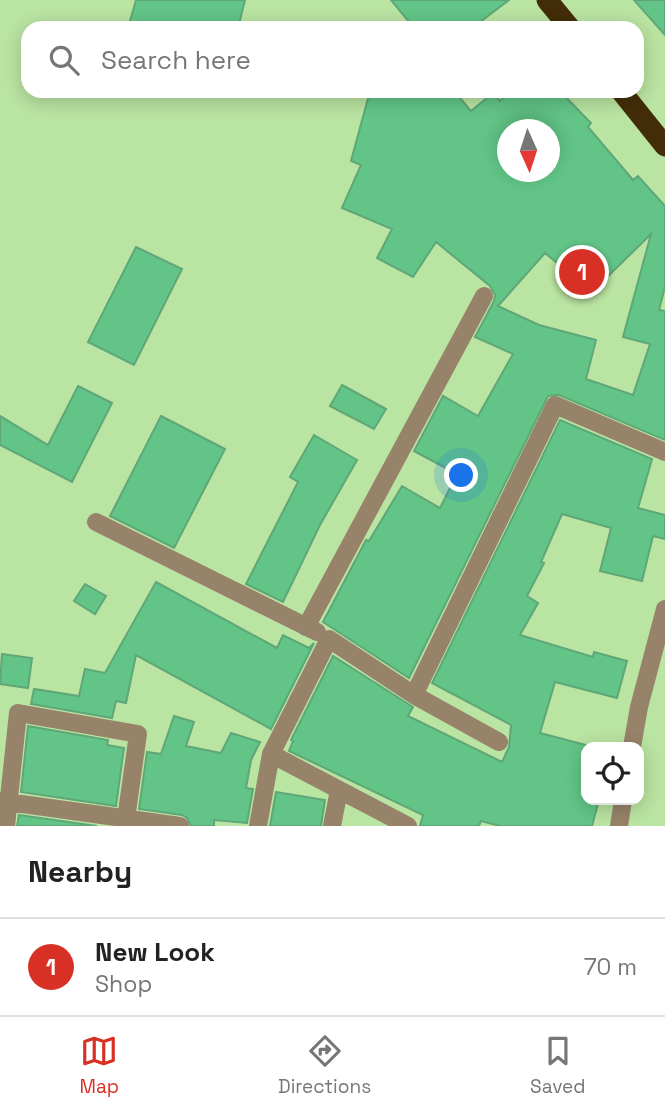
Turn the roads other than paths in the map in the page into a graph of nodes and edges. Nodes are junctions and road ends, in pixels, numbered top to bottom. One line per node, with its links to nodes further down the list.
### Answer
1 (547, 0): 2 (highway)
2 (564, 21)
3 (627, 98): 4 (highway)
4 (665, 146)
5 (484, 296): 9 (street)
6 (665, 452): 11 (street)
7 (96, 522): 9 (street)
8 (665, 610): 13 (street)
9 (306, 627): 10 (street)
10 (329, 639): 11 (street); 14 (street)
11 (414, 695): 12 (street)
12 (499, 742)
13 (633, 742)
14 (271, 754): 15 (street); 21 (street)
15 (339, 790): 22 (street); 23 (street)
16 (4, 802): 18 (street); 18 (street); 19 (street)
17 (622, 805): 24 (street)
18 (126, 822): 20 (street)
19 (6, 826)
20 (180, 826)
21 (258, 826)
22 (332, 826)
23 (408, 826)
24 (618, 826)

